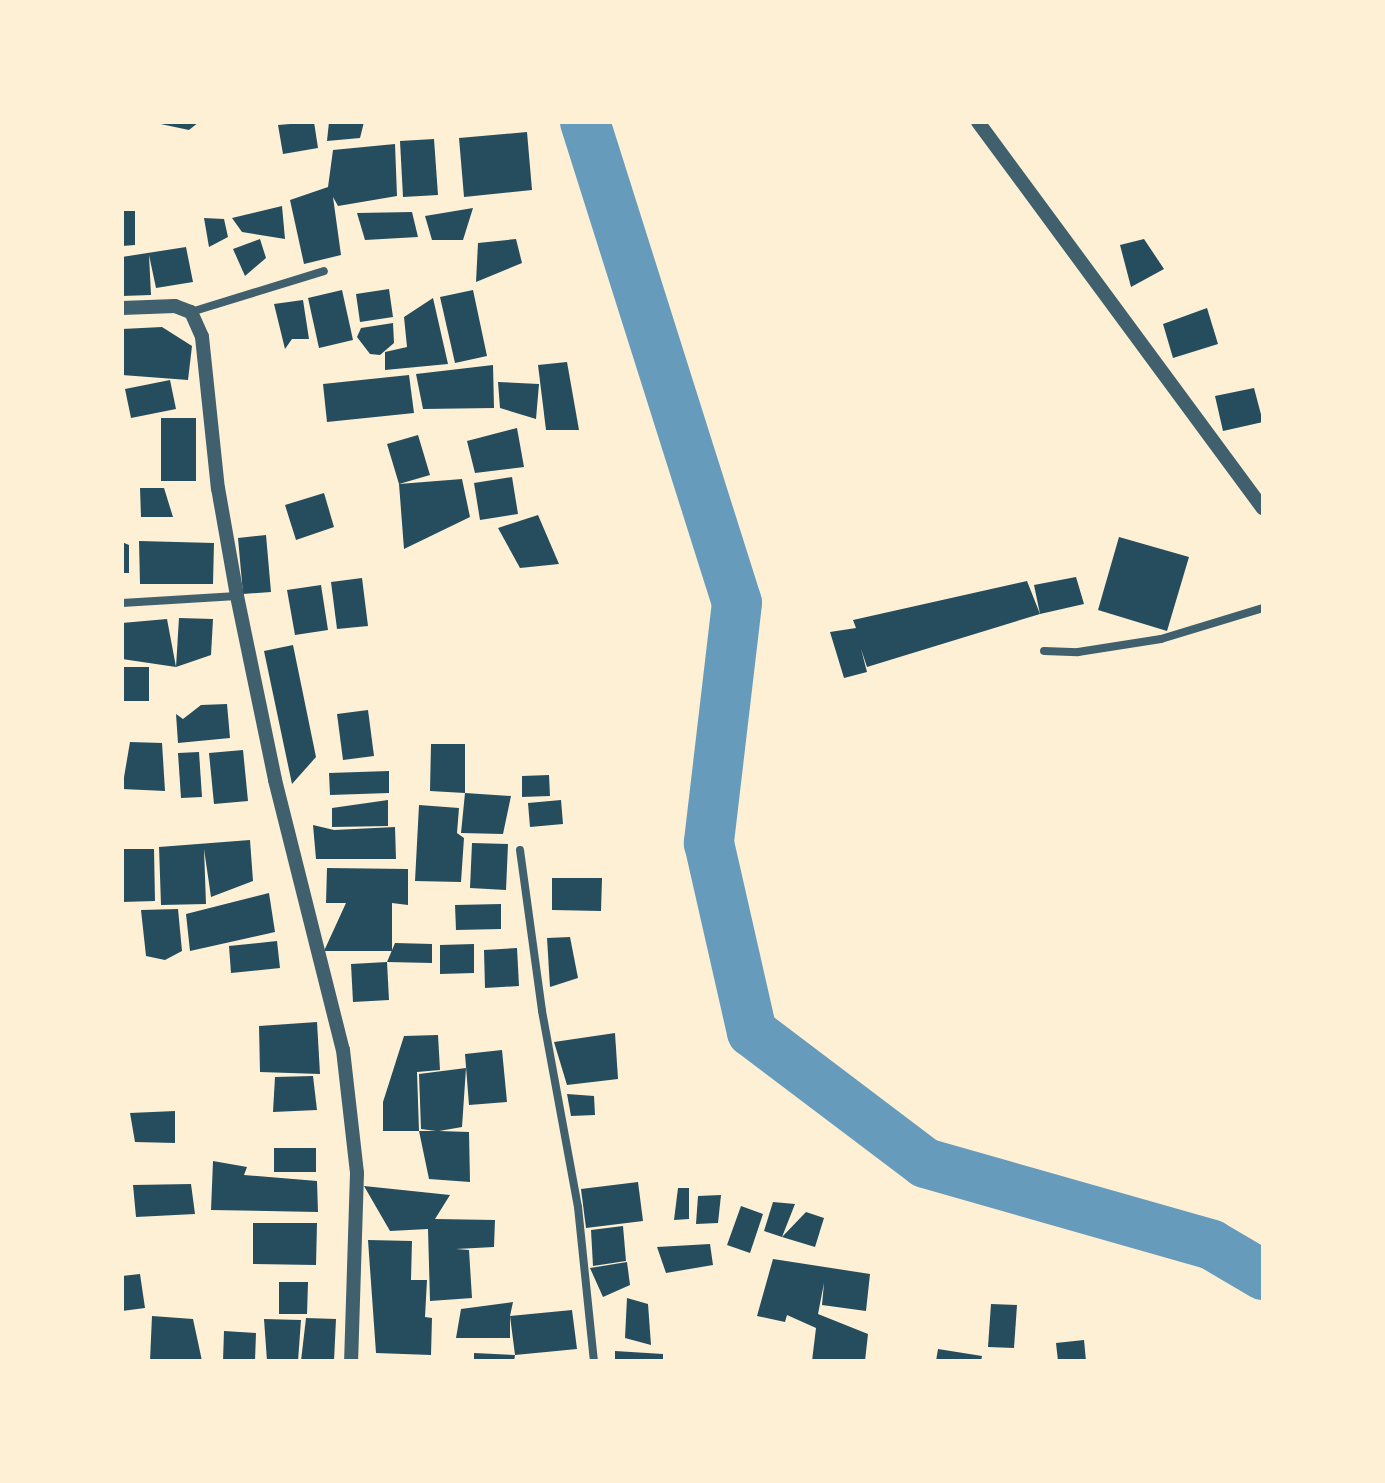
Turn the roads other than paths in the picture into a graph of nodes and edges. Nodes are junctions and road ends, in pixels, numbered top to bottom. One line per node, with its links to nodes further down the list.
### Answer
1 (978, 122): 5 (street)
2 (324, 271): 4 (street)
3 (122, 308): 4 (street)
4 (191, 312): 6 (street)
5 (1263, 508)
6 (237, 596): 7 (street); 11 (street)
7 (122, 603)
8 (1263, 608): 9 (street)
9 (1044, 651)
10 (520, 850): 12 (street)
11 (351, 1361)
12 (594, 1361)

